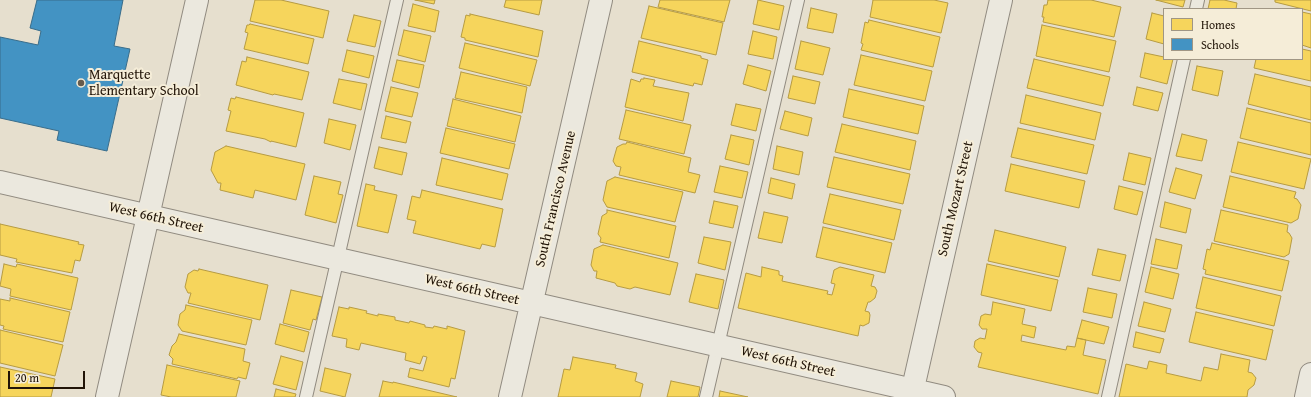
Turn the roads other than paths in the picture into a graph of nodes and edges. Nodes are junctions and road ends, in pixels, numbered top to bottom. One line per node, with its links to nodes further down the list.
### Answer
1 (197, 0): 8 (street)
2 (397, 0): 9 (lane)
3 (601, 0): 10 (street, South Francisco Avenue)
4 (798, 0): 11 (lane)
5 (1001, 0): 13 (street, South Mozart Street)
6 (1184, 60): 19 (lane)
7 (0, 182): 8 (street, West 66th Street)
8 (148, 216): 9 (street, West 66th Street); 14 (street)
9 (337, 259): 10 (street, West 66th Street); 15 (lane)
10 (532, 303): 11 (street, West 66th Street); 16 (street, South Francisco Avenue)
11 (718, 346): 13 (street, West 66th Street); 17 (lane)
12 (1311, 374): 20 (street)
13 (911, 394): 18 (street, West 66th Street)
14 (107, 397)
15 (306, 397)
16 (510, 397)
17 (706, 397)
18 (944, 397)
19 (1108, 397)
20 (1306, 397)

